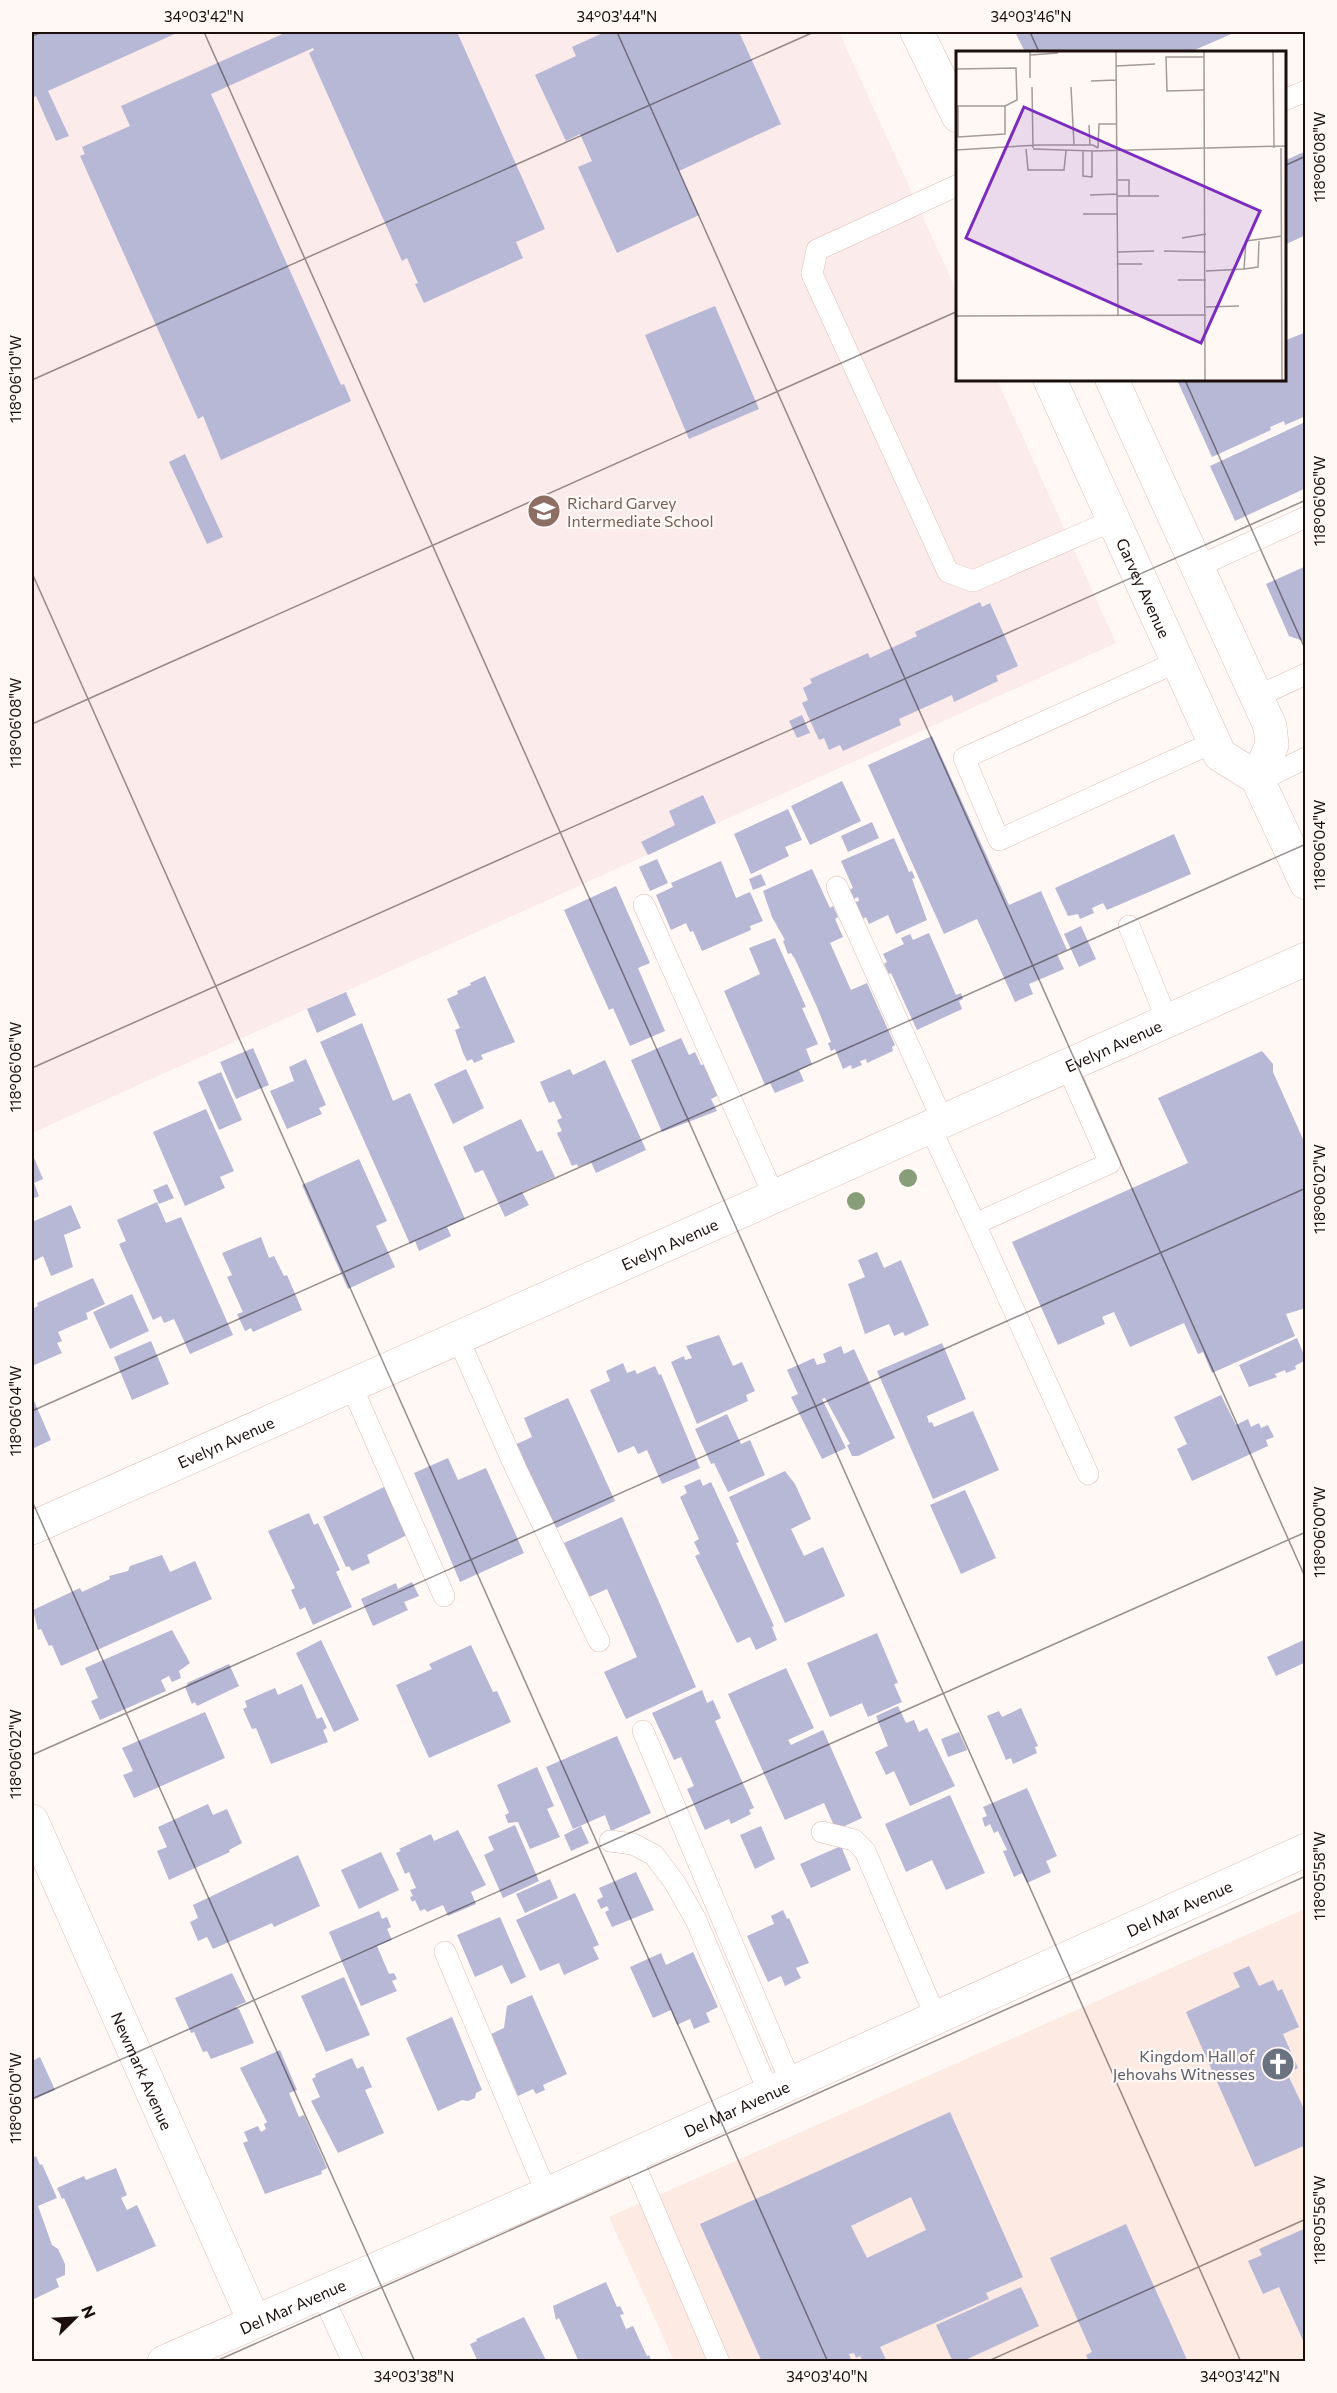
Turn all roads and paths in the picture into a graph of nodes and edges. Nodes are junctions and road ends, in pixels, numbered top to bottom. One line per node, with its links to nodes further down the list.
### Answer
1 (917, 32): 4 (main road)
2 (1305, 91): 3 (lane)
3 (1286, 99)
4 (956, 114)
5 (956, 185): 9 (lane)
6 (1050, 381): 9 (main road, Garvey Avenue)
7 (1112, 381): 10 (main road)
8 (1305, 517): 10 (lane)
9 (1114, 520): 11 (main road, Garvey Avenue)
10 (1197, 567): 13 (main road)
11 (1178, 662): 14 (main road, Garvey Avenue); 14 (lane)
12 (1305, 674): 13 (lane)
13 (1256, 697): 16 (main road)
14 (1214, 742): 16 (main road, Garvey Avenue)
15 (1305, 758): 16 (lane)
16 (1258, 780): 17 (main road)
17 (1305, 883)
18 (837, 888): 24 (lane)
19 (644, 905): 25 (lane)
20 (1129, 926): 22 (lane)
21 (1305, 959): 22 (main road, Evelyn Avenue)
22 (1167, 1020): 23 (main road, Evelyn Avenue)
23 (1067, 1066): 24 (main road, Evelyn Avenue); 26 (lane)
24 (936, 1122): 25 (main road, Evelyn Avenue); 26 (lane)
25 (774, 1196): 27 (main road, Evelyn Avenue)
26 (975, 1224): 29 (lane)
27 (457, 1336): 28 (main road, Evelyn Avenue); 32 (lane)
28 (351, 1385): 30 (main road, Evelyn Avenue); 31 (lane)
29 (1088, 1474)
30 (32, 1528)
31 (444, 1596)
32 (599, 1641)
33 (643, 1731): 40 (lane)
34 (32, 1821): 44 (main road, Newmark Avenue)
35 (822, 1832): 39 (lane)
36 (610, 1841): 40 (lane)
37 (1305, 1850): 39 (main road, Del Mar Avenue)
38 (445, 1952): 42 (lane)
39 (936, 2018): 40 (main road, Del Mar Avenue)
40 (780, 2088): 41 (main road, Del Mar Avenue)
41 (631, 2156): 42 (main road, Del Mar Avenue); 47 (lane)
42 (547, 2194): 43 (main road, Del Mar Avenue)
43 (321, 2292): 44 (main road, Del Mar Avenue); 46 (lane)
44 (254, 2321): 45 (main road, Del Mar Avenue)
45 (164, 2361)
46 (353, 2361)
47 (719, 2361)

